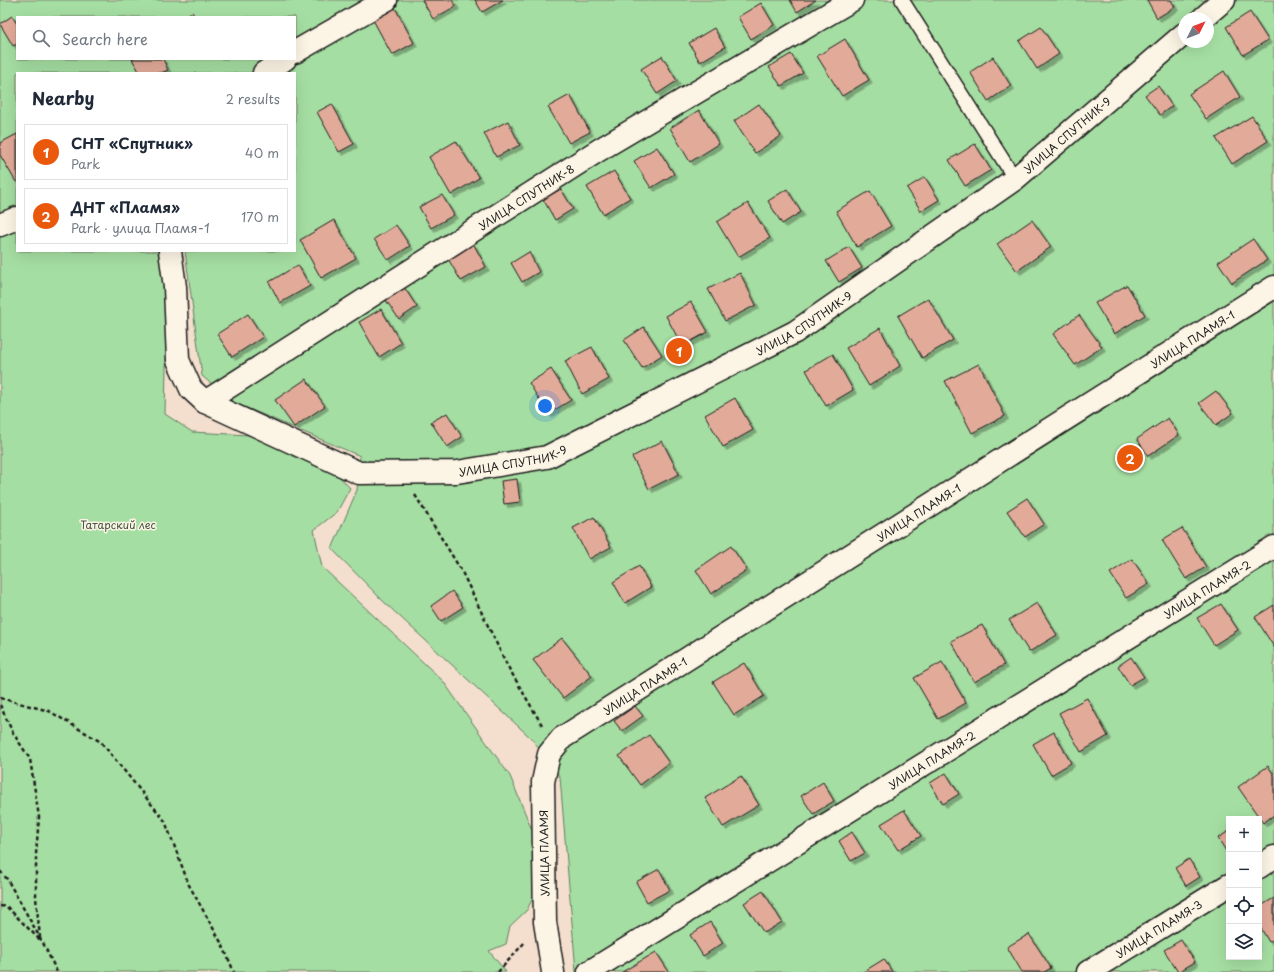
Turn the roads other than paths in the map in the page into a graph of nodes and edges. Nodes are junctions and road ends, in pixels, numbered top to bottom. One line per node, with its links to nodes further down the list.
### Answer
1 (386, 0): 7 (street)
2 (852, 0): 15 (street, УЛИЦА СПУТНИК-8)
3 (902, 0): 10 (lane)
4 (1224, 0): 5 (street)
5 (1210, 12)
6 (1178, 39): 10 (street, УЛИЦА СПУТНИК-9)
7 (296, 51)
8 (284, 60): 9 (street)
9 (266, 72)
10 (1015, 179): 15 (street, УЛИЦА СПУТНИК-9)
11 (16, 218): 12 (street)
12 (0, 225)
13 (170, 252): 15 (street)
14 (1274, 287): 17 (street, УЛИЦА ПЛАМЯ-1)
15 (205, 402)
16 (1274, 547): 22 (street, УЛИЦА ПЛАМЯ-2)
17 (559, 742): 21 (street, УЛИЦА ПЛАМЯ)
18 (1274, 858): 19 (street)
19 (1262, 865)
20 (1226, 887): 23 (street, УЛИЦА ПЛАМЯ-3)
21 (553, 972)
22 (589, 972)
23 (1088, 972)

